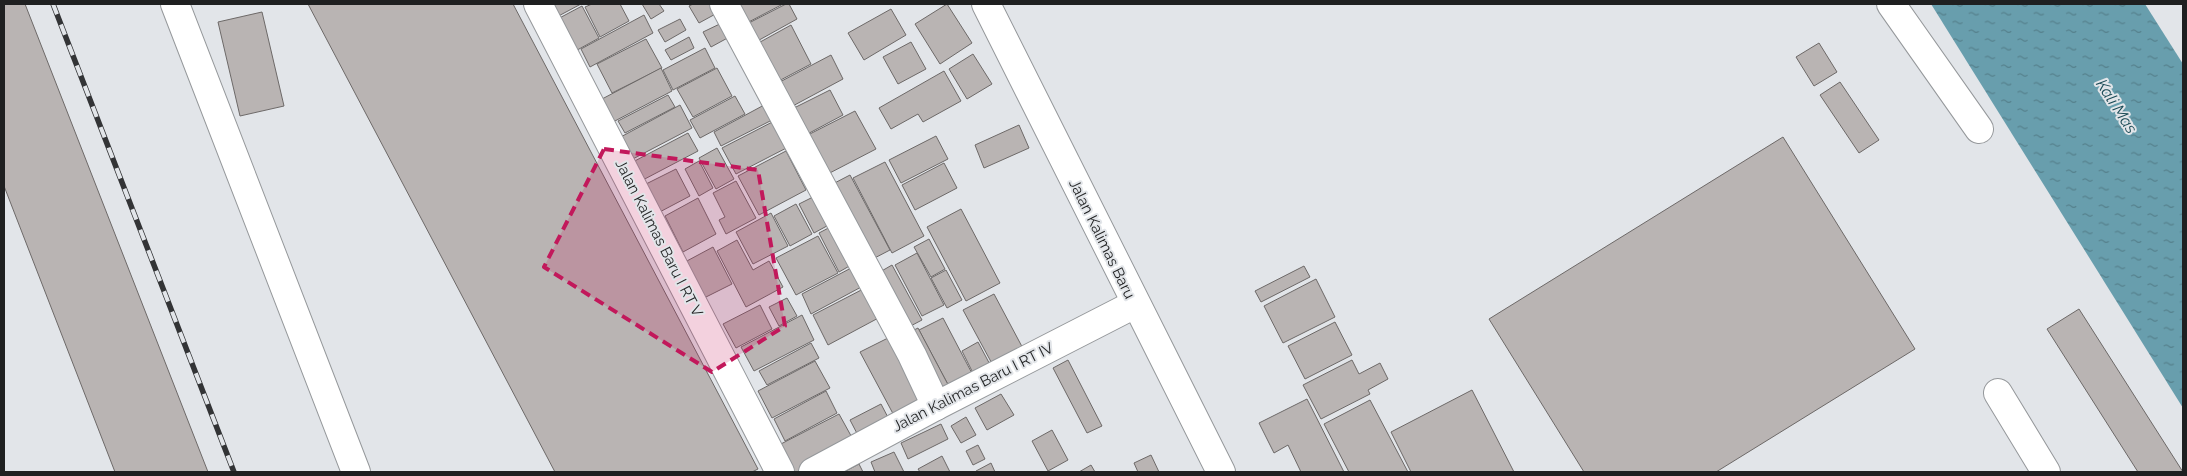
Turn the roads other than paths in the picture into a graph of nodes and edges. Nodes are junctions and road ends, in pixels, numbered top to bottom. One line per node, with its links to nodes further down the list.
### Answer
1 (175, 4): 10 (street)
2 (538, 4): 11 (street, Jalan Kalimas Baru I RT V)
3 (724, 4): 9 (street)
4 (986, 4): 7 (street, Jalan Kalimas Baru)
5 (1891, 4): 6 (street)
6 (1979, 129)
7 (1135, 304): 9 (street, Jalan Kalimas Baru I RT IV); 13 (street, Jalan Kalimas Baru)
8 (1998, 393): 14 (street)
9 (936, 406): 12 (street, Jalan Kalimas Baru I RT IV)
10 (356, 472)
11 (780, 472)
12 (813, 472)
13 (1221, 472)
14 (2046, 472)

